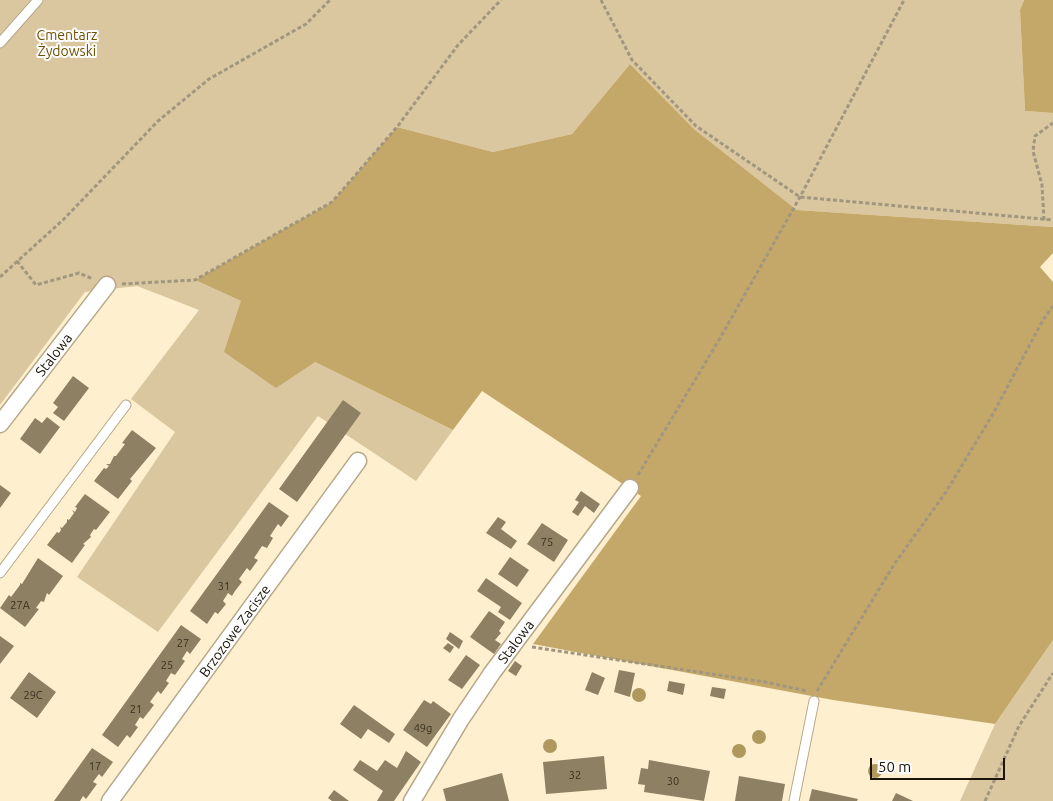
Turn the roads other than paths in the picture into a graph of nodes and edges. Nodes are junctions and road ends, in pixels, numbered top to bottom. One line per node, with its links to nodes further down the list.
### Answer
1 (38, 0): 2 (lane)
2 (0, 43)
3 (107, 285): 5 (street, Stalowa)
4 (126, 405): 8 (lane)
5 (0, 424)
6 (358, 460): 10 (street, Brzozowe Zacisze)
7 (630, 488): 11 (street, Stalowa)
8 (0, 573)
9 (814, 701): 12 (lane)
10 (110, 801)
11 (412, 801)
12 (794, 801)

